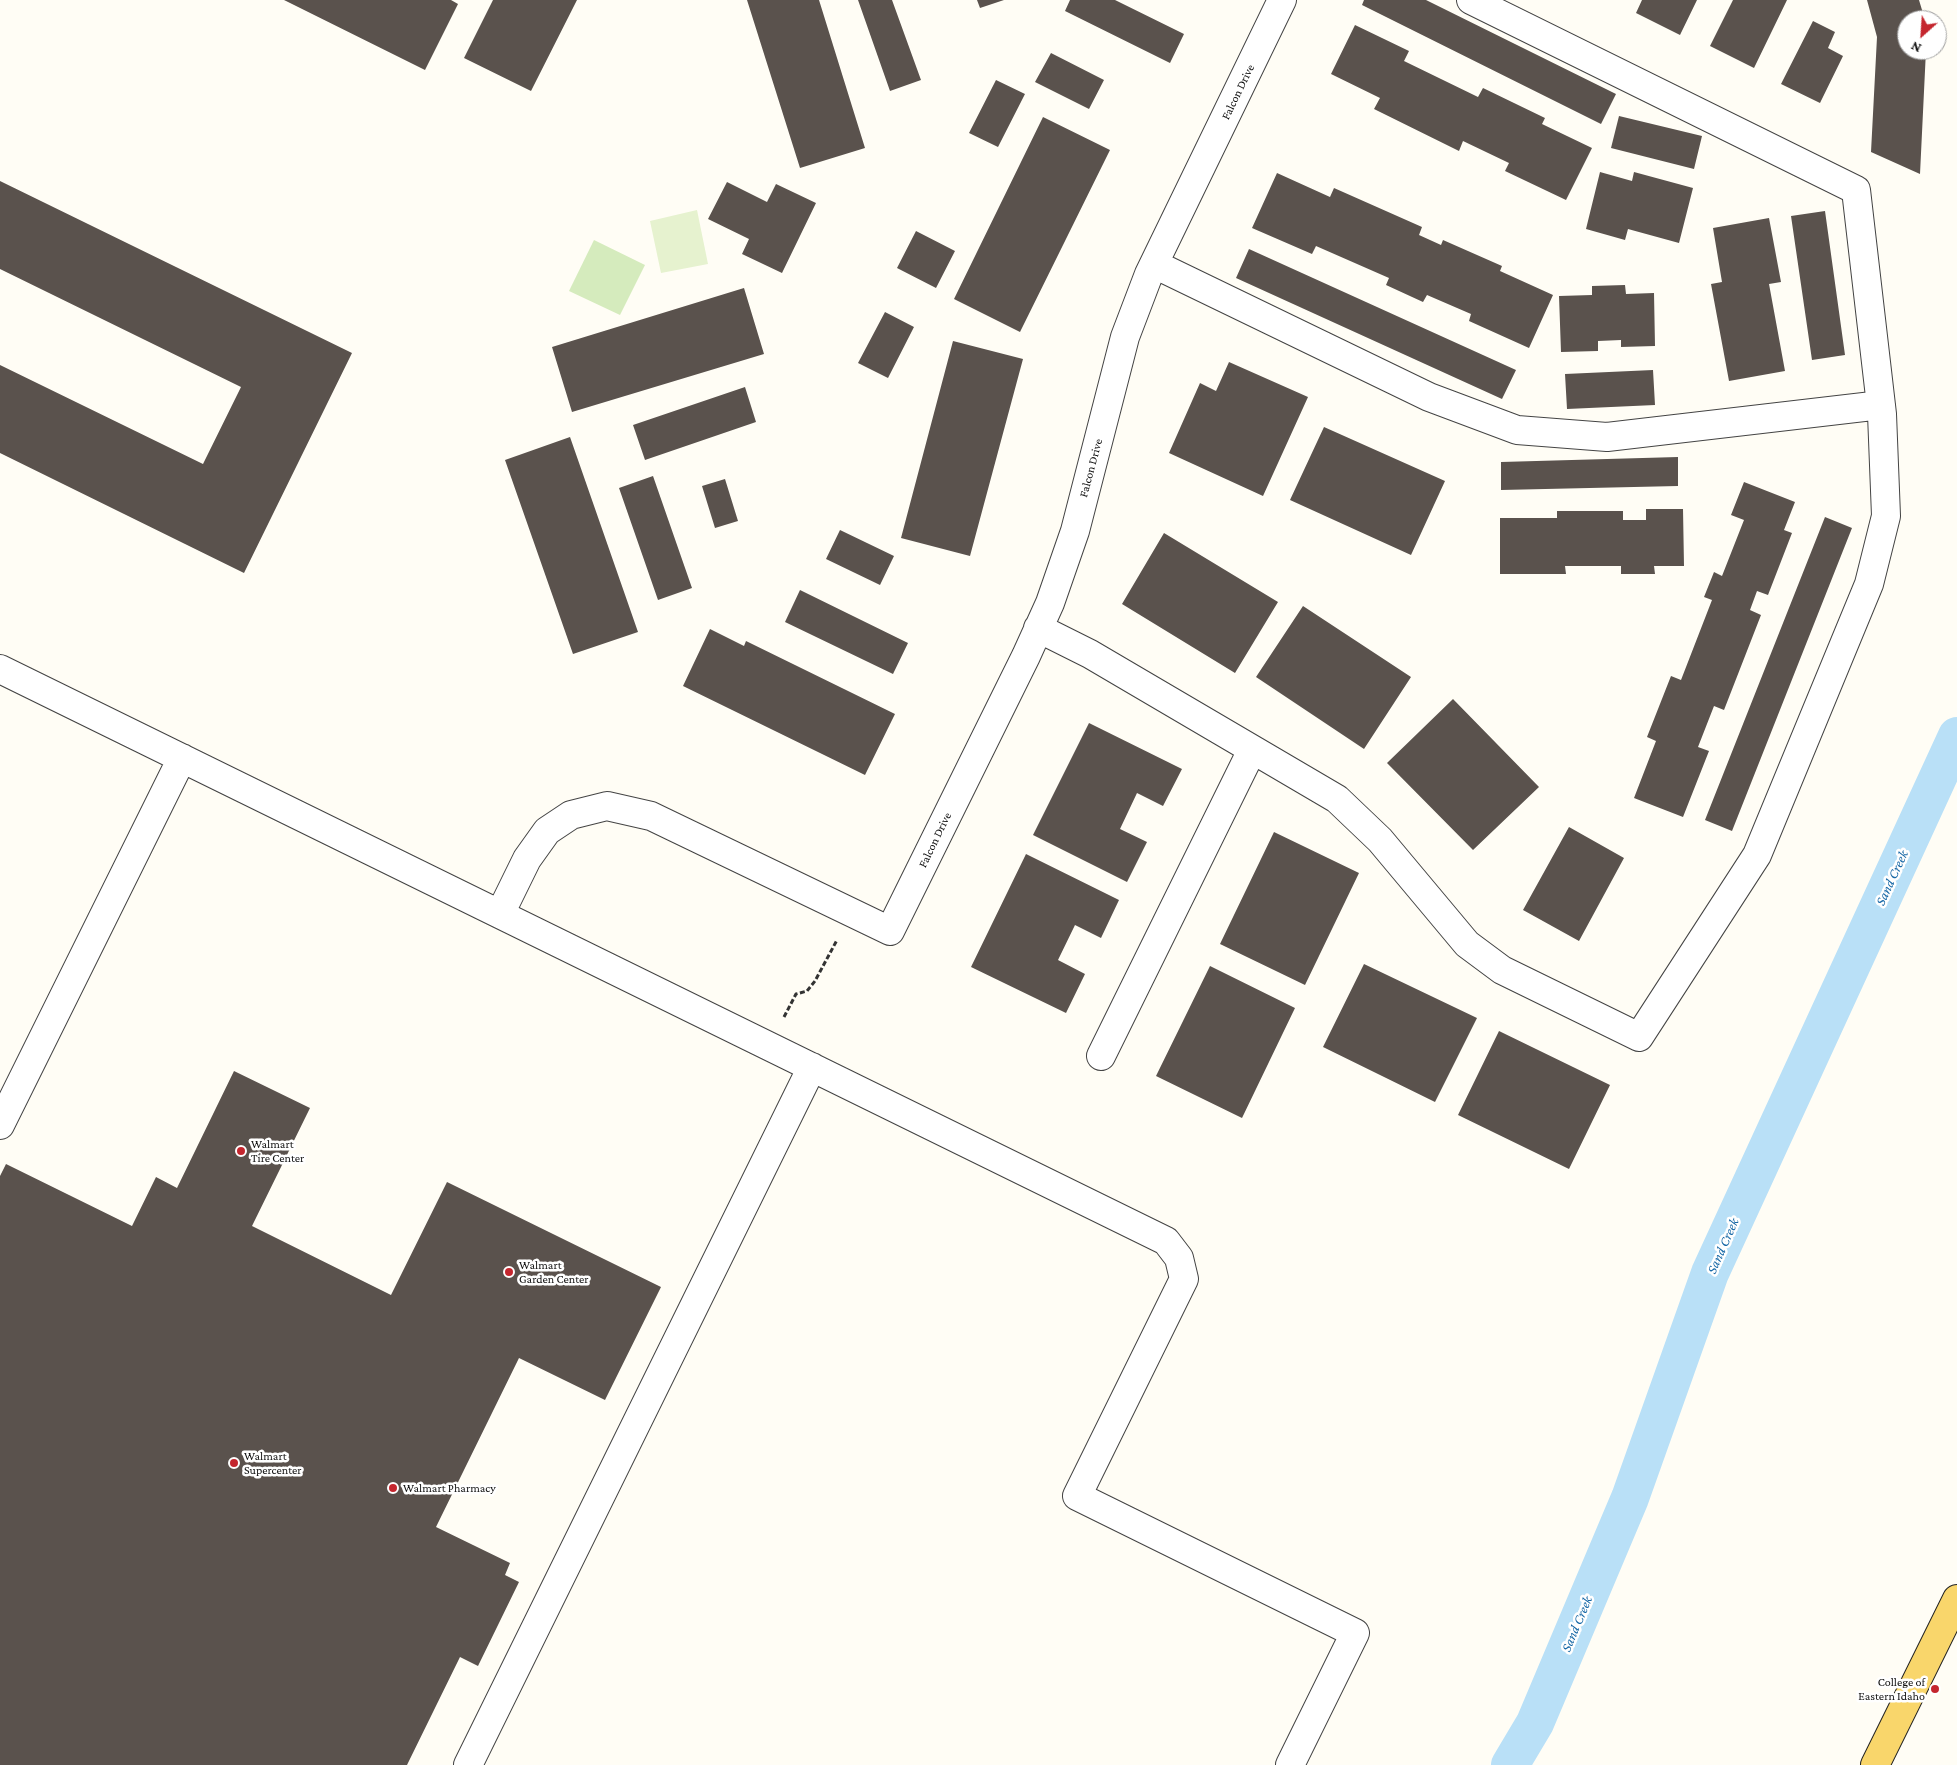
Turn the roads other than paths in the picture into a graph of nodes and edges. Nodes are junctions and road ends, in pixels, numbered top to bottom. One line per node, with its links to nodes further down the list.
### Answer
1 (1282, 0): 3 (street, Falcon Drive)
2 (1471, 0): 4 (street)
3 (1154, 264): 4 (street); 5 (street, Falcon Drive)
4 (1881, 405): 7 (street)
5 (1038, 628): 7 (street); 9 (street, Falcon Drive)
6 (0, 669): 8 (street)
7 (1252, 750): 10 (street)
8 (182, 758): 9 (street); 12 (street)
9 (500, 914): 11 (street)
10 (1101, 1056)
11 (812, 1067): 14 (street); 15 (street)
12 (0, 1125)
13 (1957, 1599): 16 (main road)
14 (468, 1765)
15 (1290, 1765)
16 (1875, 1765)

